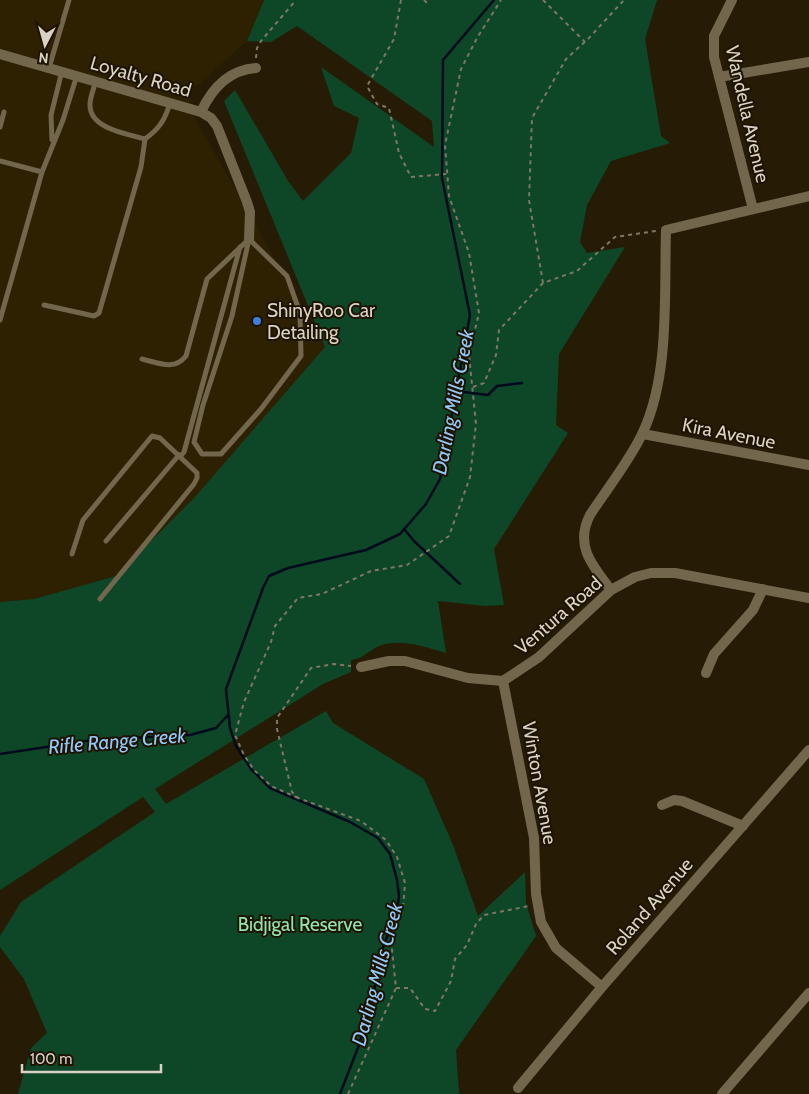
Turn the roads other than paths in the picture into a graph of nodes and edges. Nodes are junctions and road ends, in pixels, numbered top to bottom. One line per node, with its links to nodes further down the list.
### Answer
1 (69, 0): 5 (lane)
2 (732, 0): 9 (street, Wandella Avenue)
3 (0, 54): 5 (street, Loyalty Road)
4 (809, 62): 9 (street)
5 (50, 68): 7 (street, Loyalty Road)
6 (256, 68): 13 (street, Loyalty Road)
7 (62, 71): 8 (street, Loyalty Road); 16 (lane)
8 (77, 75): 10 (street, Loyalty Road); 16 (lane)
9 (719, 77): 20 (street, Wandella Avenue)
10 (96, 81): 11 (street, Loyalty Road); 15 (lane)
11 (170, 102): 13 (street, Loyalty Road); 15 (lane)
12 (4, 112): 14 (lane)
13 (201, 112): 21 (street)
14 (0, 127)
15 (145, 139): 23 (lane)
16 (52, 143): 18 (lane)
17 (0, 161): 18 (lane)
18 (42, 172): 24 (lane)
19 (809, 196): 20 (street)
20 (753, 209): 26 (street)
21 (249, 239): 21 (lane); 22 (lane)
22 (240, 247): 25 (lane); 27 (lane)
23 (44, 305)
24 (0, 320)
25 (142, 359)
26 (643, 434): 28 (street, Kira Avenue); 32 (street)
27 (180, 456): 29 (lane); 30 (lane); 34 (lane)
28 (809, 465)
29 (106, 541)
30 (72, 554)
31 (763, 589): 32 (street, Ventura Road); 33 (street, Ventura Road); 36 (street)
32 (611, 590): 37 (street, Ventura Road)
33 (809, 598)
34 (100, 599)
35 (361, 667): 37 (street)
36 (706, 673)
37 (503, 681): 41 (street, Winton Avenue)
38 (809, 750): 40 (street, Roland Avenue)
39 (662, 805): 40 (street)
40 (743, 826): 41 (street, Roland Avenue)
41 (602, 987): 43 (street, Roland Avenue)
42 (809, 992): 44 (street)
43 (518, 1088)
44 (722, 1094)

